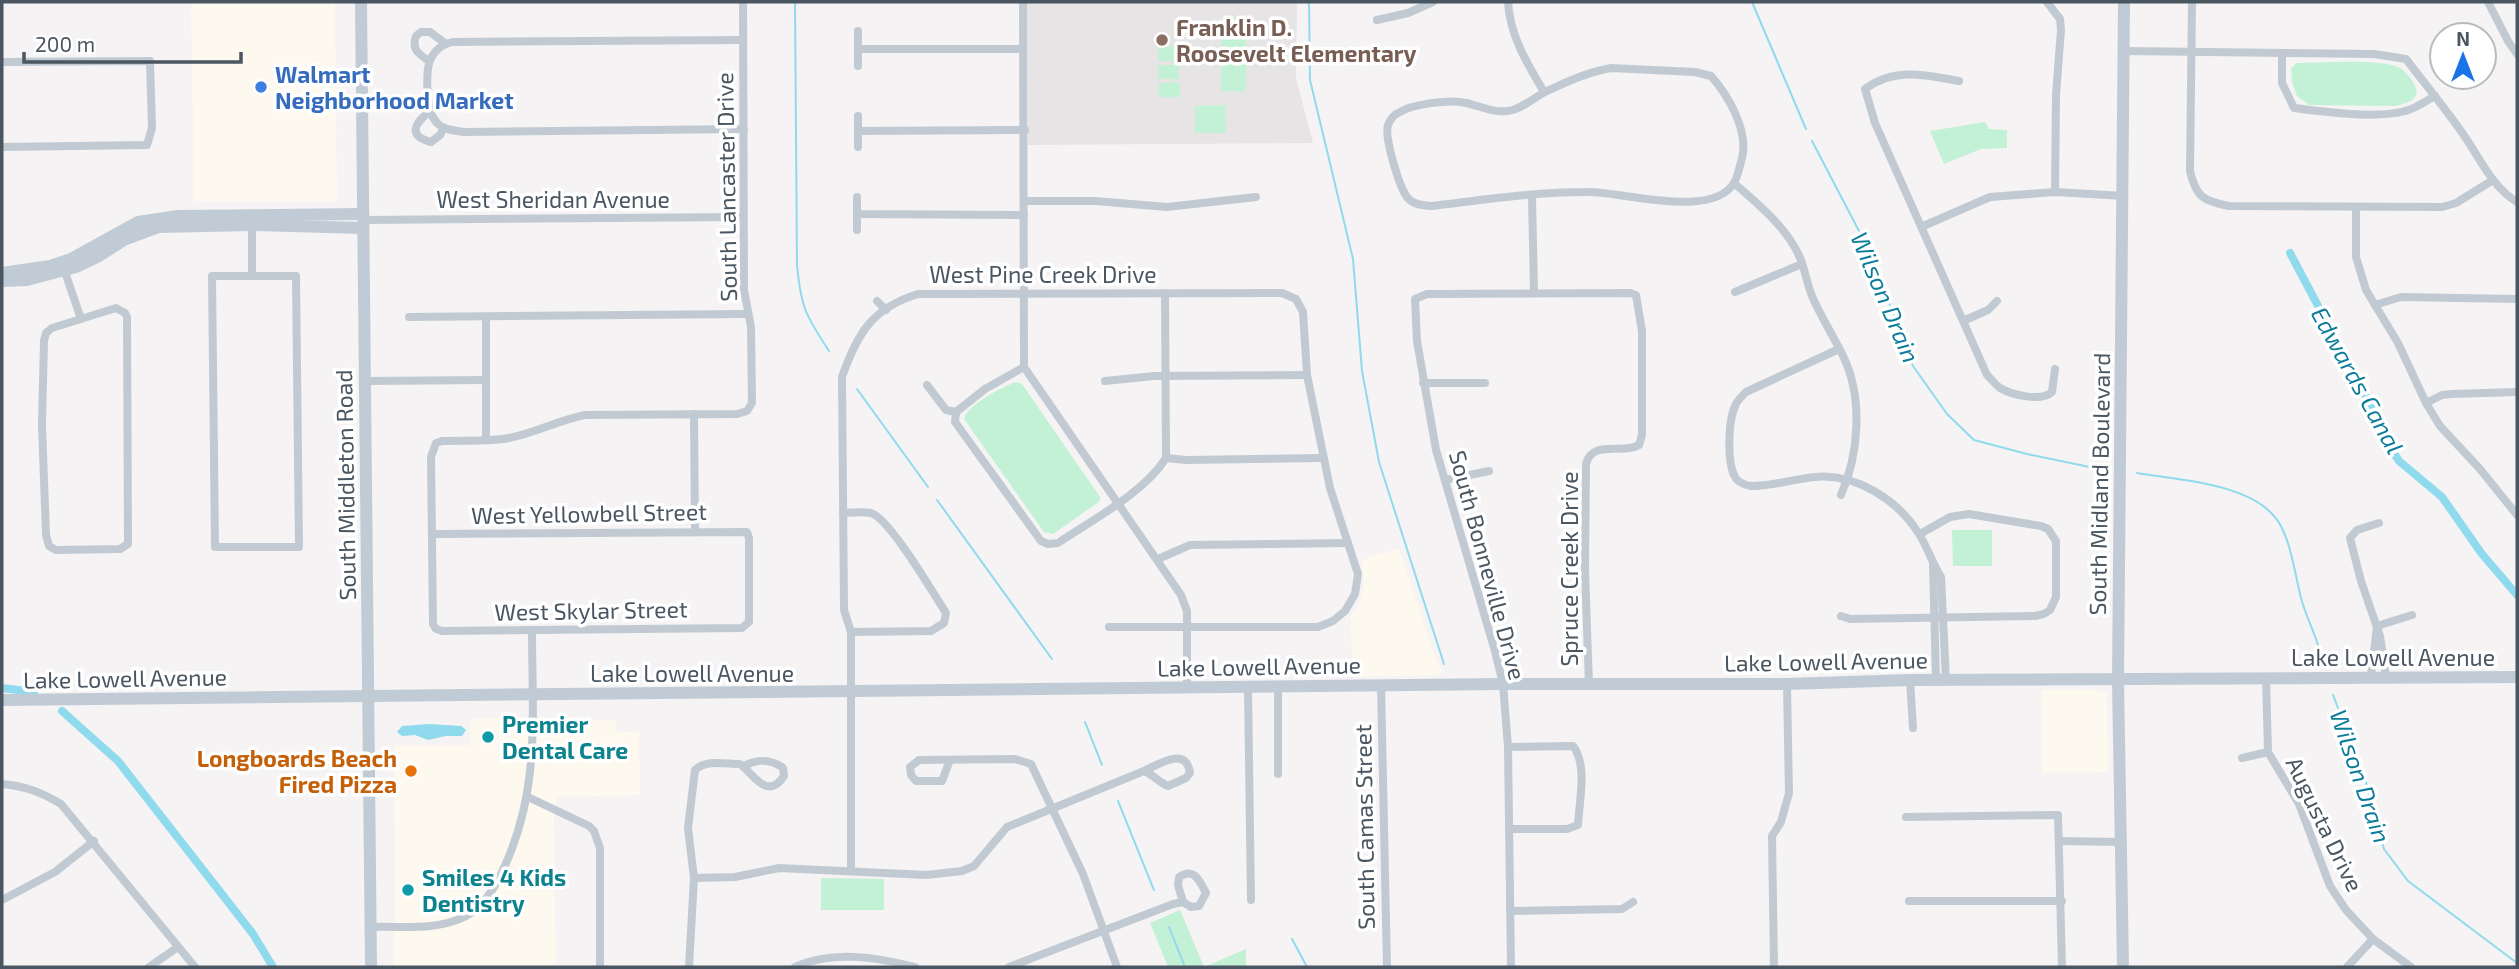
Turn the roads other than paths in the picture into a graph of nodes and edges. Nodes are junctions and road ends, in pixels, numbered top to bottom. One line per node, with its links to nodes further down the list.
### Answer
1 (361, 2): 48 (main road, South Middleton Road)
2 (743, 2): 12 (street, South Lancaster Drive)
3 (1023, 2): 15 (street)
4 (1433, 2): 10 (street)
5 (1508, 2): 24 (street)
6 (2047, 2): 36 (street)
7 (2124, 2): 16 (main road, South Midland Boulevard)
8 (2192, 2): 17 (street)
9 (2488, 2): 19 (street)
10 (1377, 20)
11 (858, 31): 14 (street)
12 (743, 40): 13 (street); 29 (street, South Lancaster Drive)
13 (446, 44): 20 (street); 20 (street)
14 (858, 48): 15 (street); 22 (street)
15 (1023, 49): 30 (street)
16 (2125, 51): 17 (street); 38 (main road, South Midland Boulevard)
17 (2191, 53): 18 (street); 43 (street)
18 (2282, 54): 25 (street); 25 (street)
19 (2517, 54)
20 (429, 61): 26 (street)
21 (2, 62): 32 (street)
22 (858, 66)
23 (1959, 81): 49 (street)
24 (1544, 92): 35 (street); 37 (street)
25 (2435, 96): 34 (street)
26 (429, 112): 28 (street); 28 (street)
27 (858, 116): 31 (street)
28 (444, 128): 29 (street)
29 (744, 129): 46 (street, South Lancaster Drive)
30 (1025, 130): 31 (street); 41 (street)
31 (858, 131): 33 (street)
32 (2, 147)
33 (858, 147)
34 (2493, 180): 42 (street); 43 (street)
35 (1734, 183): 37 (street); 51 (street)
36 (2055, 191): 38 (street); 49 (street)
37 (1532, 196): 58 (street)
38 (2124, 196): 116 (main road, South Midland Boulevard)
39 (857, 197): 44 (street)
40 (1256, 197): 41 (street)
41 (1024, 201): 45 (street)
42 (2517, 202)
43 (2356, 207): 63 (street)
44 (857, 214): 45 (street); 50 (street)
45 (1024, 215): 59 (street)
46 (743, 217): 48 (street, West Sheridan Avenue); 65 (street, South Lancaster Drive)
47 (252, 221): 48 (main road); 52 (main road); 54 (street)
48 (363, 221): 76 (main road, South Middleton Road)
49 (1921, 227): 69 (street)
50 (857, 230)
51 (1802, 264): 56 (street); 70 (street)
52 (63, 267): 53 (main road); 55 (main road); 68 (street)
53 (2, 273)
54 (252, 276): 54 (street)
55 (2, 281)
56 (1735, 292)
57 (1165, 293): 59 (street, West Pine Creek Drive); 73 (street, West Pine Creek Drive); 74 (street)
58 (1534, 293): 78 (street); 119 (street, Spruce Creek Drive)
59 (1024, 294): 64 (street, West Pine Creek Drive); 71 (street)
60 (2517, 299): 63 (street)
61 (877, 300): 64 (street)
62 (1997, 302): 69 (street)
63 (2375, 305): 82 (street)
64 (886, 310): 93 (street, West Pine Creek Drive)
65 (748, 314): 67 (street); 84 (street, South Lancaster Drive)
66 (409, 317): 67 (street)
67 (485, 317): 75 (street)
68 (80, 319): 68 (street)
69 (1963, 321): 72 (street)
70 (1839, 349): 90 (street); 90 (street)
71 (1024, 368): 83 (street); 92 (street)
72 (2056, 369)
73 (1307, 375): 74 (street); 87 (street)
74 (1166, 376): 77 (street); 86 (street)
75 (486, 380): 76 (street); 85 (street)
76 (365, 381): 126 (main road, South Middleton Road)
77 (1105, 382)
78 (1423, 383): 79 (street); 89 (street, South Bonneville Drive)
79 (1485, 383)
80 (927, 384): 83 (street)
81 (2517, 392): 82 (street)
82 (2426, 403): 94 (street)
83 (956, 412): 92 (street)
84 (694, 414): 85 (street); 96 (street)
85 (486, 440): 97 (street)
86 (1166, 458): 87 (street); 92 (street)
87 (1323, 458): 99 (street)
88 (1489, 471): 89 (street)
89 (1445, 480): 117 (street, South Bonneville Drive)
90 (1847, 480): 91 (street); 98 (street)
91 (1840, 495)
92 (1118, 502): 100 (street)
93 (843, 513): 109 (street, West Pine Creek Drive); 109 (street)
94 (2517, 515)
95 (2379, 523): 105 (street)
96 (695, 531): 97 (street, West Yellowbell Street); 104 (street, West Yellowbell Street)
97 (432, 534): 108 (street, West Skylar Street)
98 (1920, 534): 103 (street); 103 (street)
99 (1348, 543): 100 (street); 107 (street)
100 (1158, 559): 107 (street)
101 (2412, 615): 105 (street)
102 (1841, 616): 103 (street)
103 (1940, 617): 115 (street)
104 (747, 626): 108 (street, West Skylar Street)
105 (2376, 626): 110 (street); 111 (street)
106 (1109, 627): 107 (street)
107 (1187, 628): 123 (street)
108 (532, 630): 125 (street)
109 (850, 632): 124 (street, West Pine Creek Drive)
110 (2371, 677): 111 (main road, Lake Lowell Avenue); 113 (main road, Lake Lowell Avenue)
111 (2386, 677): 112 (main road, Lake Lowell Avenue)
112 (2517, 677)
113 (2266, 678): 116 (main road, Lake Lowell Avenue); 130 (street, Augusta Drive)
114 (1910, 680): 115 (main road, Lake Lowell Avenue); 118 (main road, Lake Lowell Avenue); 128 (street)
115 (1941, 680): 116 (main road, Lake Lowell Avenue)
116 (2118, 680): 143 (main road, South Midland Boulevard)
117 (1503, 684): 119 (main road, Lake Lowell Avenue); 120 (main road, Lake Lowell Avenue); 129 (street, South Bonneville Drive)
118 (1787, 684): 119 (main road, Lake Lowell Avenue); 168 (street)
119 (1589, 685)
120 (1381, 686): 122 (main road, Lake Lowell Avenue); 166 (street, South Camas Street)
121 (1248, 687): 122 (main road, Lake Lowell Avenue); 123 (main road, Lake Lowell Avenue); 147 (street)
122 (1278, 687): 135 (street)
123 (1187, 688): 124 (main road, Lake Lowell Avenue)
124 (851, 692): 125 (main road, Lake Lowell Avenue); 144 (street, West Pine Creek Drive)
125 (532, 695): 126 (main road, Lake Lowell Avenue); 137 (street)
126 (368, 696): 127 (main road, Lake Lowell Avenue); 153 (main road, South Middleton Road)
127 (2, 700)
128 (1913, 728)
129 (1508, 747): 140 (street, South Bonneville Drive); 140 (street)
130 (2268, 752): 131 (street, Augusta Drive); 155 (street, Augusta Drive)
131 (2242, 758)
132 (950, 760): 132 (street); 138 (street)
133 (744, 766): 133 (street); 145 (street)
134 (1144, 771): 134 (street); 138 (street)
135 (1278, 774)
136 (2, 784): 141 (street)
137 (528, 797): 153 (street); 160 (street)
138 (1053, 808): 144 (street); 154 (street)
139 (1906, 817): 142 (street)
140 (1509, 829): 152 (street, South Bonneville Drive)
141 (94, 841): 146 (street); 156 (street)
142 (2059, 841): 143 (street); 149 (street)
143 (2121, 842): 170 (main road, South Midland Boulevard)
144 (851, 870): 145 (street)
145 (694, 878): 161 (street)
146 (2, 900)
147 (1251, 900)
148 (1909, 901): 149 (street)
149 (2062, 901): 169 (street)
150 (1183, 902): 154 (street)
151 (1633, 902): 152 (street)
152 (1510, 911): 167 (street, South Bonneville Drive)
153 (371, 927): 159 (main road, South Middleton Road)
154 (1103, 932): 164 (street); 165 (street)
155 (2373, 939): 171 (street); 172 (street, Augusta Drive)
156 (178, 947): 157 (street); 158 (street)
157 (149, 967)
158 (195, 967)
159 (371, 967)
160 (600, 967)
161 (689, 967)
162 (795, 967): 163 (street)
163 (915, 967)
164 (1009, 967)
165 (1117, 967)
166 (1387, 967)
167 (1511, 967)
168 (1774, 967)
169 (2063, 967)
170 (2123, 967)
171 (2347, 967)
172 (2411, 967)

